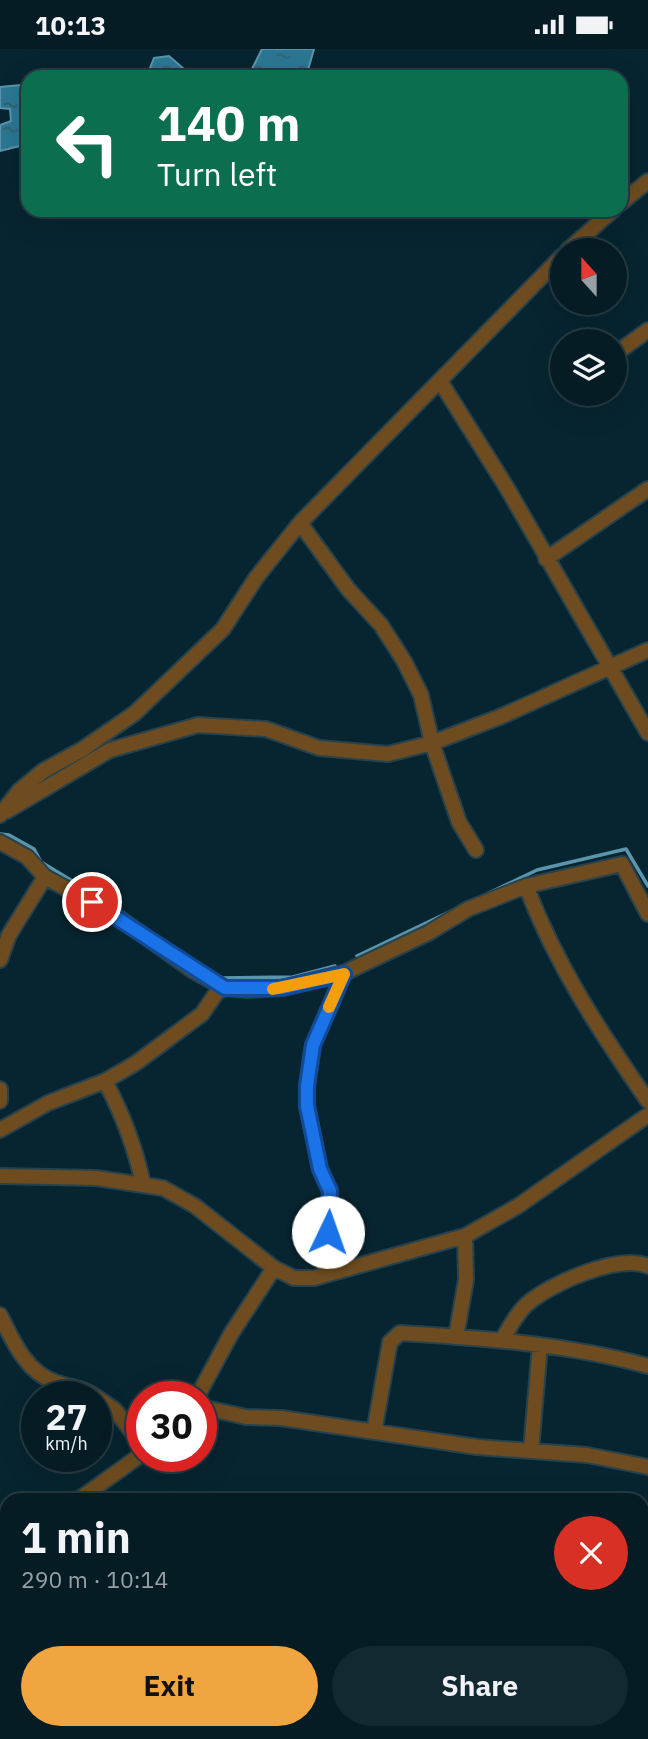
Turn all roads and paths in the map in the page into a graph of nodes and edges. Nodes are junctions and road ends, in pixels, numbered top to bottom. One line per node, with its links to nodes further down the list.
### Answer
1 (648, 181): 2 (street)
2 (628, 197)
3 (606, 217): 4 (street)
4 (582, 238)
5 (550, 268): 8 (street)
6 (648, 330): 7 (street)
7 (627, 345)
8 (440, 381): 10 (street); 11 (street)
9 (648, 489): 11 (street)
10 (300, 523): 15 (street); 16 (street)
11 (547, 559): 13 (street)
12 (648, 650): 13 (street)
13 (610, 670): 14 (street); 15 (street)
14 (648, 733)
15 (432, 743): 16 (street); 18 (street)
16 (0, 815)
17 (0, 842): 19 (street)
18 (476, 850)
19 (45, 877): 22 (street); 24 (street)
20 (526, 886): 21 (street); 23 (street); 28 (street)
21 (648, 914)
22 (0, 960)
23 (344, 974): 24 (street); 36 (street)
24 (225, 988): 25 (street)
25 (105, 1081): 30 (street); 32 (street)
26 (0, 1089): 27 (street)
27 (0, 1101)
28 (648, 1101)
29 (648, 1115): 33 (street)
30 (0, 1130)
31 (0, 1176): 32 (street)
32 (143, 1184): 35 (street)
33 (465, 1236): 36 (street); 38 (street)
34 (648, 1265): 39 (street)
35 (274, 1268): 36 (street); 43 (street)
36 (324, 1275)
37 (0, 1315): 42 (street)
38 (456, 1336): 39 (street); 47 (street)
39 (502, 1340): 40 (street)
40 (540, 1345): 41 (street); 48 (street)
41 (648, 1366)
42 (51, 1381)
43 (206, 1381)
44 (112, 1408): 46 (street)
45 (217, 1410): 47 (street)
46 (126, 1424)
47 (374, 1433): 48 (street)
48 (531, 1451): 50 (street)
49 (126, 1466): 51 (street)
50 (648, 1467)
51 (88, 1493)

